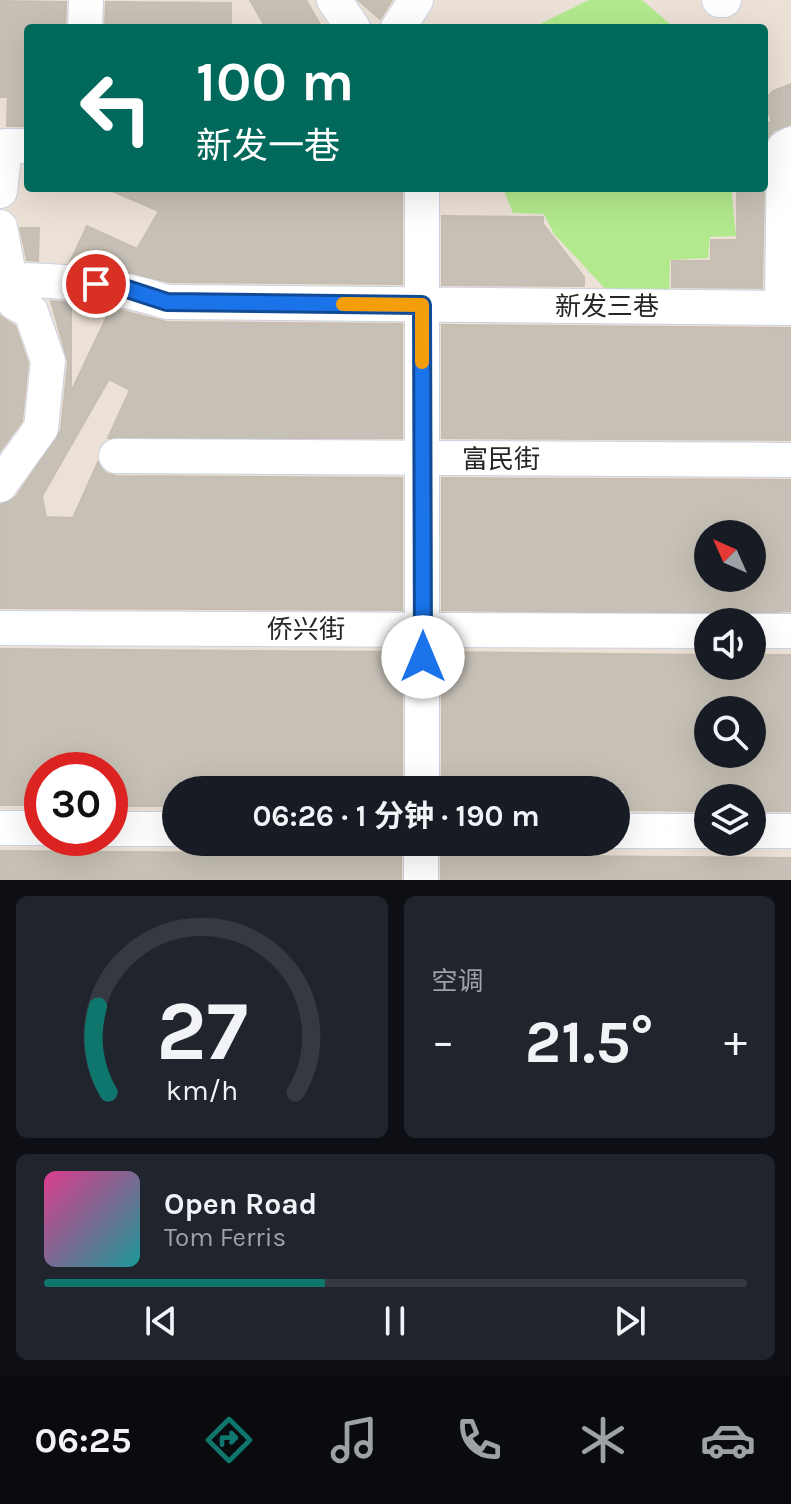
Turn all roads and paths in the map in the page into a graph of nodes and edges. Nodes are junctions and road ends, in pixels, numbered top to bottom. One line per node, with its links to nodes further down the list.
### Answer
1 (86, 0): 4 (street)
2 (334, 0): 5 (street)
3 (416, 0): 6 (street)
4 (85, 24)
5 (350, 24)
6 (401, 24)
7 (11, 141): 9 (street)
8 (791, 144): 12 (street)
9 (0, 191)
10 (422, 192): 14 (street)
11 (0, 227): 13 (street)
12 (787, 230): 15 (street)
13 (10, 280): 14 (street, 新发三巷); 19 (street)
14 (422, 305): 15 (street, 新发三巷); 17 (street)
15 (787, 308)
16 (116, 456): 17 (street, 富民街)
17 (422, 458): 18 (street, 富民街); 21 (street)
18 (791, 460)
19 (0, 485)
20 (0, 628): 21 (street, 侨兴街)
21 (423, 630): 22 (street, 侨兴街); 25 (street)
22 (694, 631)
23 (766, 631): 24 (street)
24 (791, 631)
25 (422, 776)
26 (0, 828): 27 (street)
27 (24, 828)
28 (128, 829): 29 (street)
29 (162, 829)
30 (630, 831): 31 (street)
31 (694, 831)
32 (766, 831): 33 (street)
33 (791, 831)
34 (421, 856): 35 (street)
35 (421, 880)

